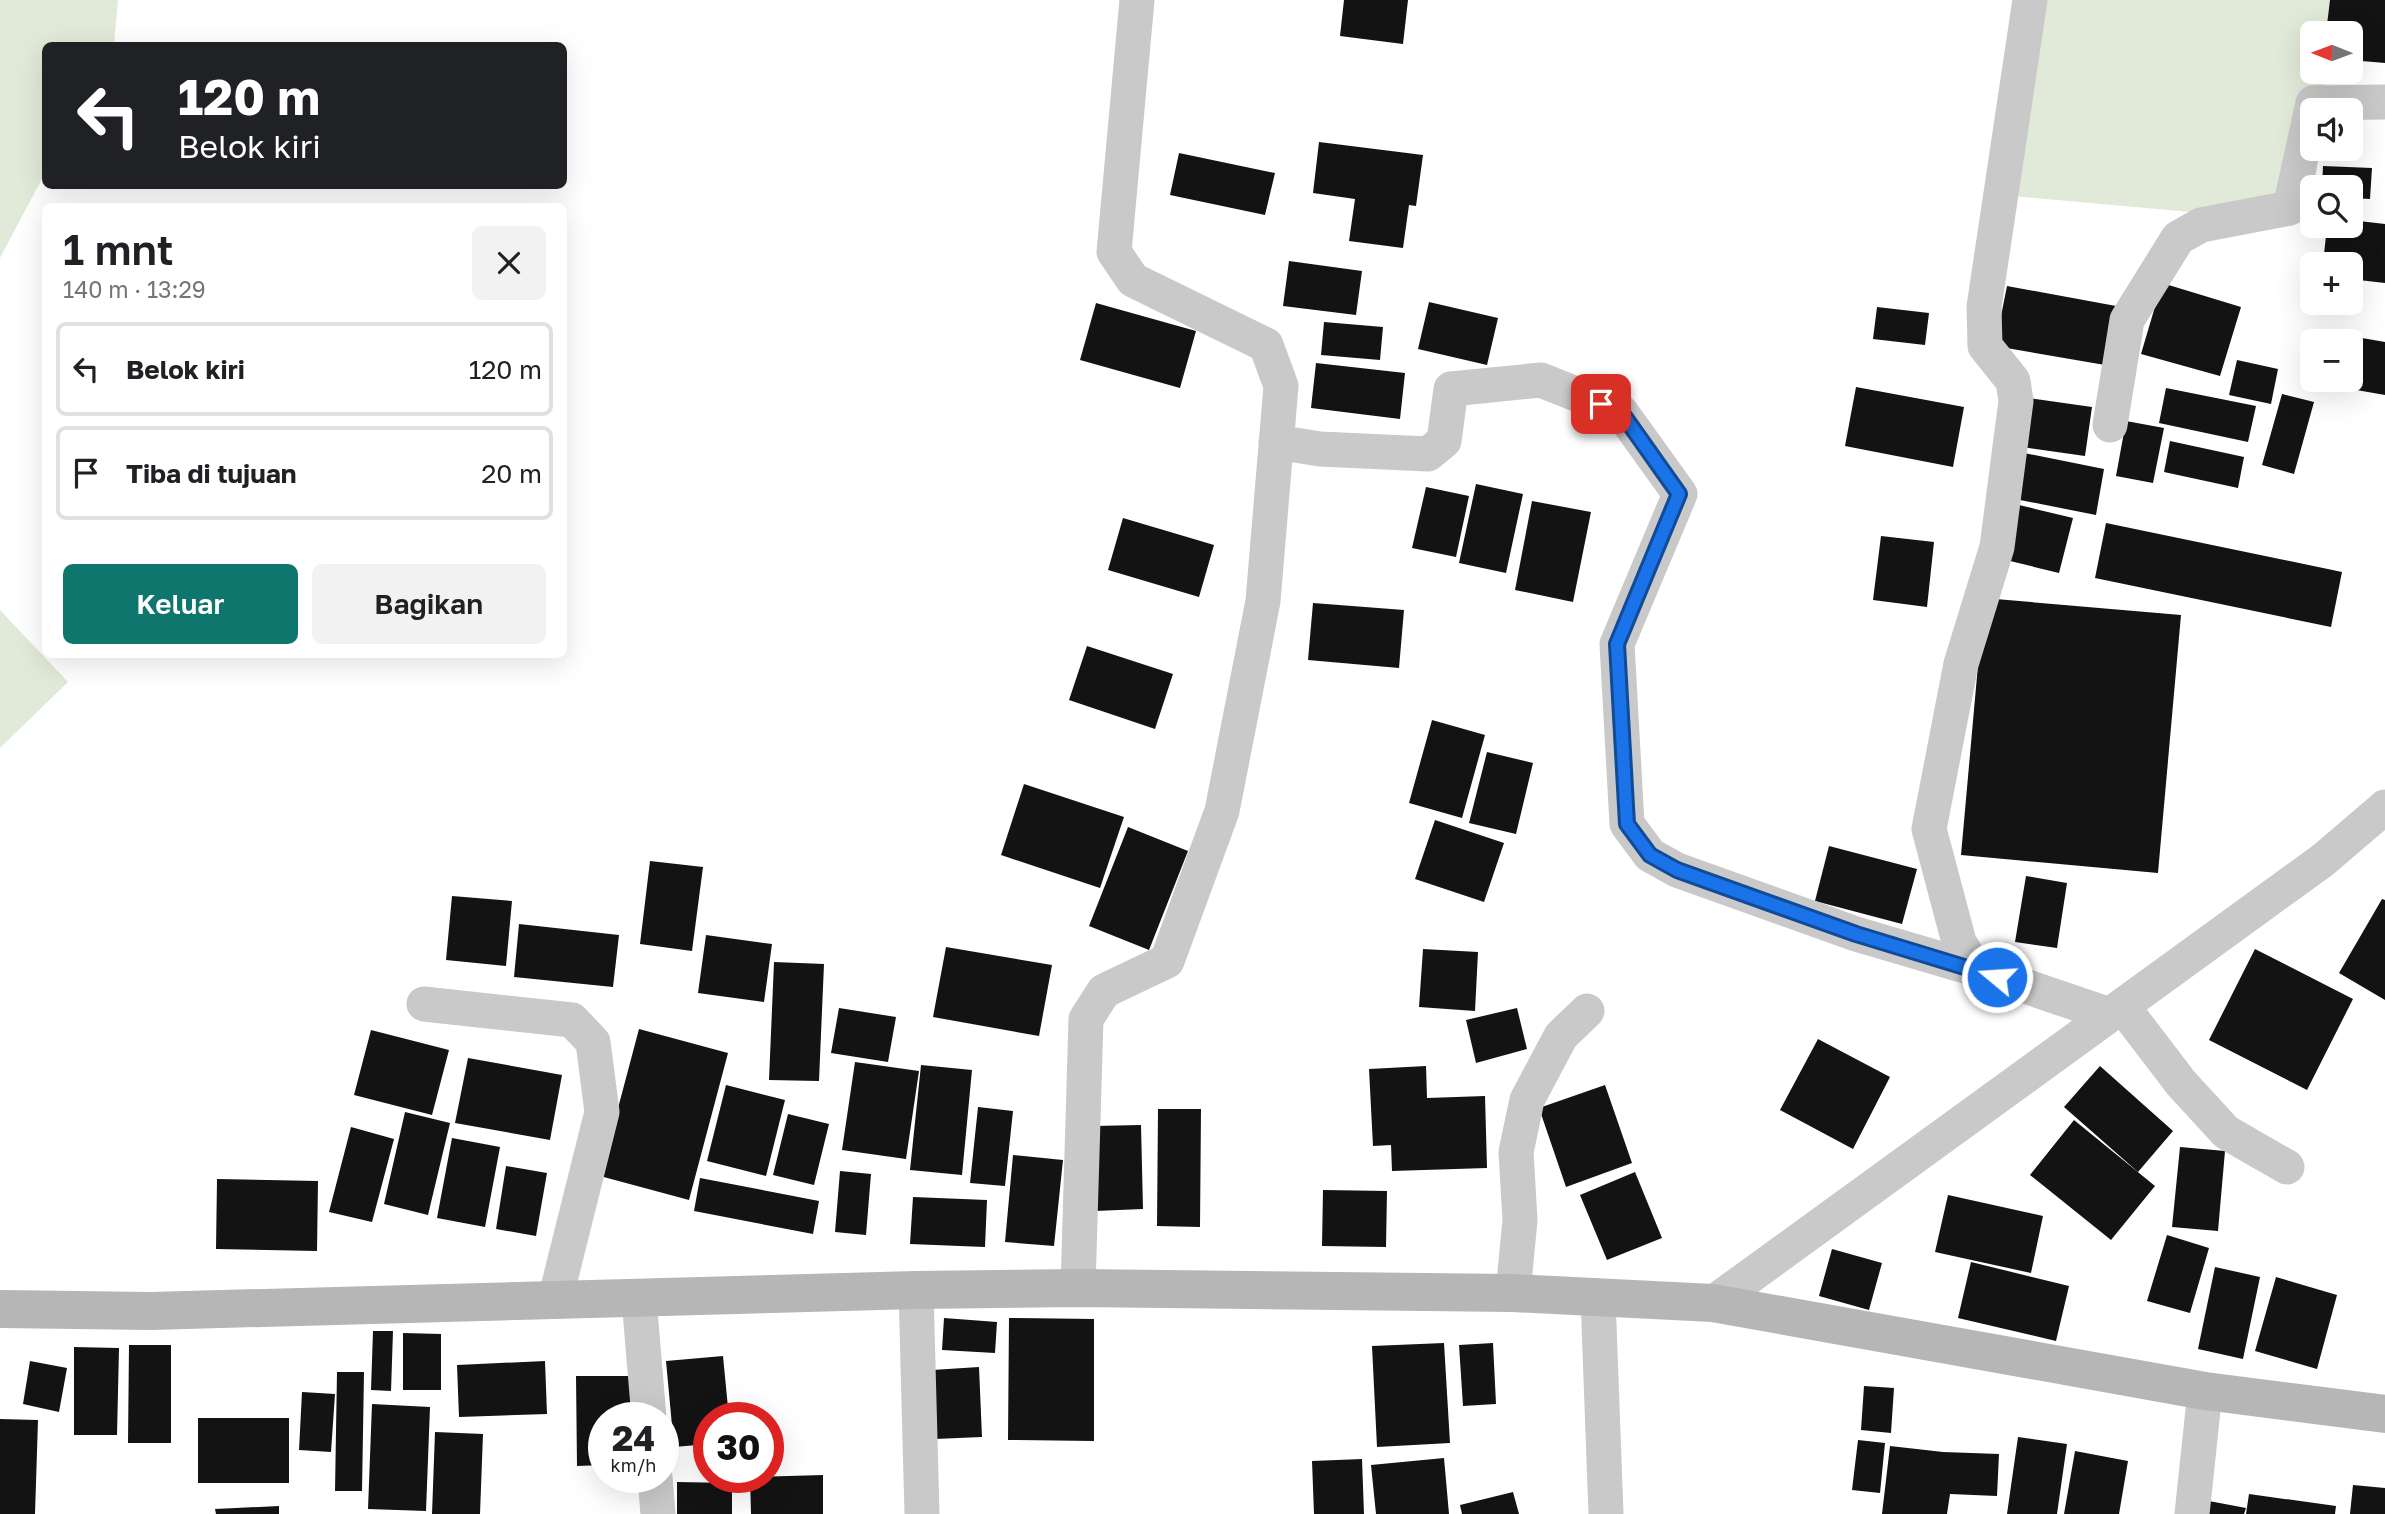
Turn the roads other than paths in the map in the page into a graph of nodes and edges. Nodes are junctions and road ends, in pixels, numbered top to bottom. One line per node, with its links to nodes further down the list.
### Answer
1 (1137, 0): 5 (street)
2 (2030, 0): 7 (street)
3 (2385, 102): 4 (street)
4 (2110, 425)
5 (1276, 442): 7 (street); 12 (street)
6 (2385, 807): 10 (street)
7 (1975, 969): 10 (street)
8 (424, 1004): 17 (street)
9 (1587, 1011): 14 (street)
10 (2117, 1011): 11 (street); 18 (street)
11 (2287, 1167)
12 (1078, 1288): 13 (main road); 14 (main road)
13 (916, 1290): 16 (main road); 25 (street)
14 (1513, 1293): 15 (main road)
15 (1598, 1297): 18 (main road); 26 (street)
16 (639, 1298): 17 (main road); 21 (street)
17 (555, 1300): 19 (main road)
18 (1713, 1303): 20 (main road)
19 (0, 1309)
20 (2205, 1391): 22 (main road); 27 (street)
21 (648, 1402)
22 (2385, 1414)
23 (656, 1493): 24 (street)
24 (658, 1514)
25 (922, 1514)
26 (1606, 1514)
27 (2192, 1514)

